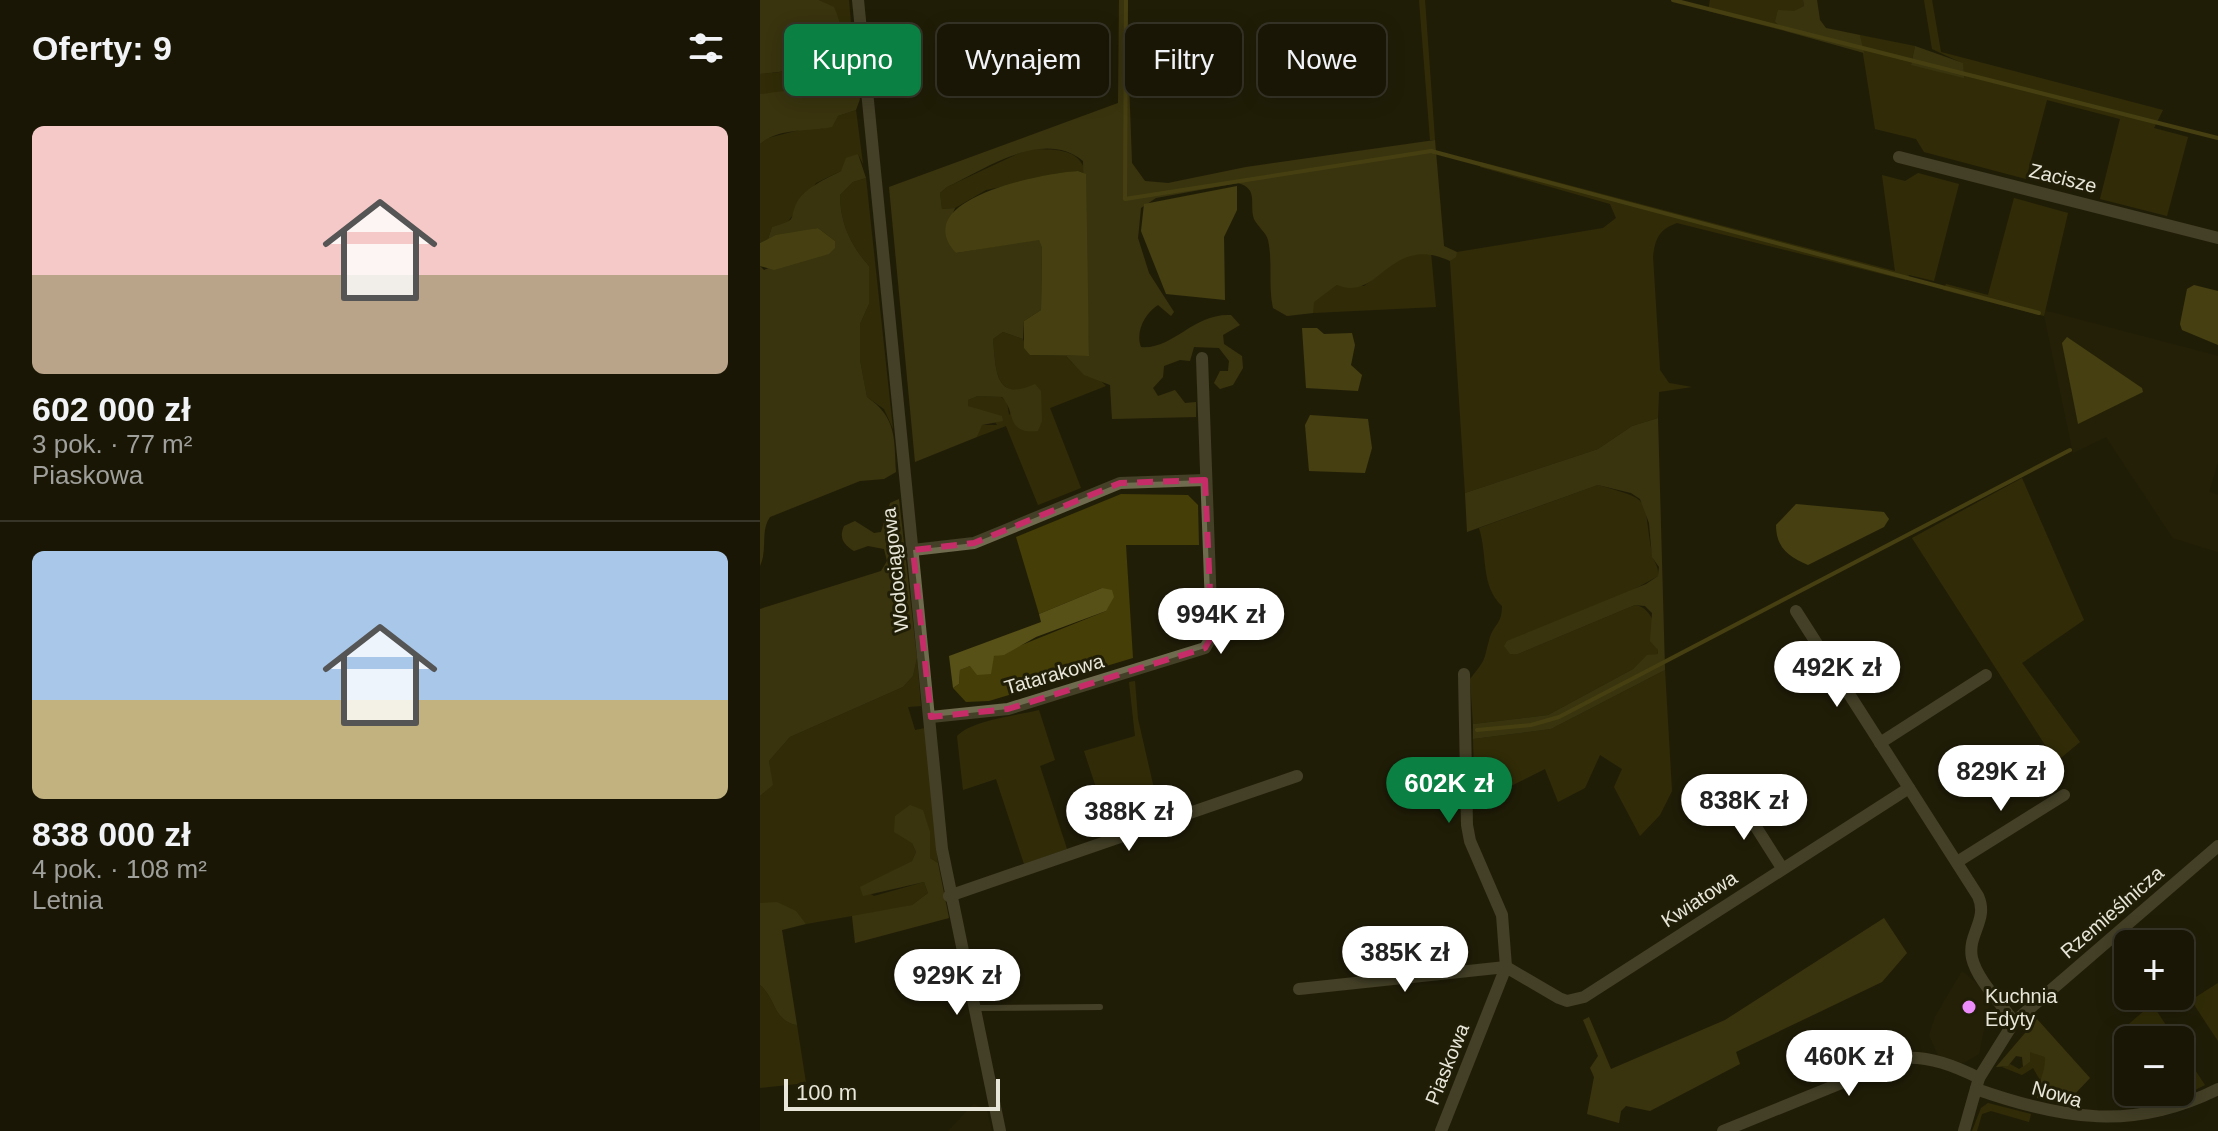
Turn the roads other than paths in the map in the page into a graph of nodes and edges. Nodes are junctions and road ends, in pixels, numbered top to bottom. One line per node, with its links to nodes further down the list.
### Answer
1 (858, 0): 6 (street, Wodociągowa)
2 (1899, 157): 3 (street, Zacisze)
3 (2218, 238)
4 (1202, 358): 5 (street, Tatarakowa)
5 (1205, 480): 6 (street); 10 (street, Tatarakowa)
6 (913, 550): 10 (street, Wodociągowa)
7 (1796, 611): 11 (street)
8 (1464, 674): 20 (street, Piaskowa)
9 (1986, 675): 11 (street)
10 (931, 717): 19 (street, Wodociągowa)
11 (1880, 743): 13 (street)
12 (1297, 776): 19 (street)
13 (1909, 788): 17 (street); 18 (street, Kwiatowa)
14 (2064, 795): 17 (street)
15 (1737, 797): 18 (street)
16 (2218, 846): 24 (street, Rzemieślnicza)
17 (1957, 862): 24 (street)
18 (1782, 868): 20 (street, Kwiatowa)
19 (949, 896): 23 (street, Wodociągowa)
20 (1506, 967): 21 (street); 28 (street, Piaskowa)
21 (1299, 989)
22 (1100, 1007): 23 (lane)
23 (973, 1008): 27 (street, Wodociągowa)
24 (2014, 1022): 25 (street, Rzemieślnicza)
25 (1977, 1083): 26 (street, Nowa); 29 (street, Nowa); 30 (street, Rzemieślnicza)
26 (2218, 1089)
27 (1000, 1131)
28 (1441, 1131)
29 (1723, 1131)
30 (1964, 1131)

